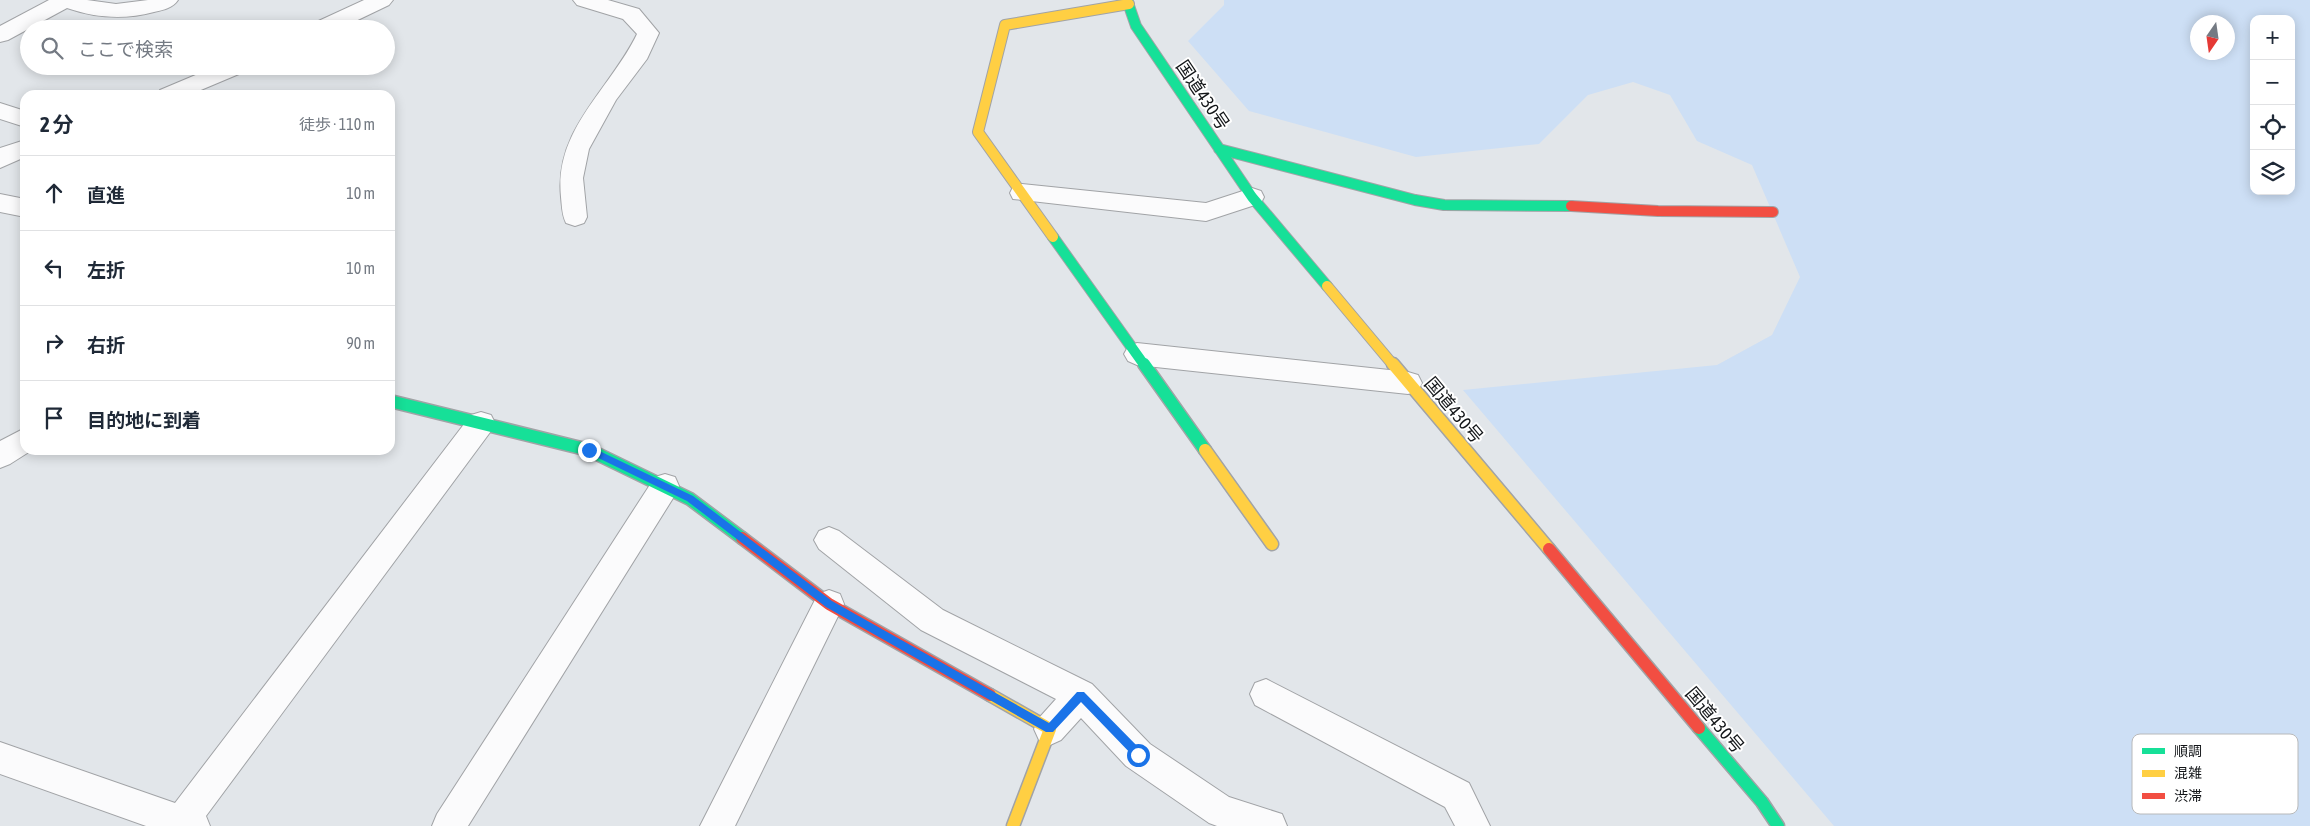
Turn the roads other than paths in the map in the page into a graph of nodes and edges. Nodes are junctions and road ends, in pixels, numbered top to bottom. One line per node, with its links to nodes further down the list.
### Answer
1 (65, 0): 2 (street); 6 (street)
2 (167, 0)
3 (382, 0): 7 (street)
4 (584, 0): 22 (street)
5 (1128, 2): 14 (main road, 国道430号); 17 (main road)
6 (28, 20)
7 (339, 20)
8 (20, 24): 9 (street)
9 (0, 35)
10 (216, 75): 11 (street)
11 (180, 90)
12 (0, 111): 13 (street)
13 (20, 117)
14 (1219, 149): 18 (main road, 国道430号); 21 (main road)
15 (20, 150): 16 (street)
16 (0, 160)
17 (1022, 193): 18 (street); 23 (main road)
18 (1252, 197): 24 (main road, 国道430号)
19 (0, 203): 20 (street)
20 (20, 207)
21 (1773, 212)
22 (575, 217)
23 (1136, 354): 24 (street); 31 (main road)
24 (1408, 383): 43 (main road, 国道430号)
25 (395, 402): 26 (main road)
26 (481, 423): 29 (main road); 37 (street)
27 (20, 443): 28 (street)
28 (0, 456)
29 (665, 486): 32 (main road); 38 (street)
30 (829, 540): 34 (street)
31 (1272, 544)
32 (829, 604): 35 (main road); 39 (street)
33 (1266, 694): 42 (street)
34 (1081, 695): 35 (street); 41 (street)
35 (1050, 729): 40 (main road)
36 (0, 758): 37 (street)
37 (187, 824)
38 (449, 826)
39 (717, 826)
40 (1013, 826)
41 (1270, 826)
42 (1473, 826)
43 (1778, 826)

